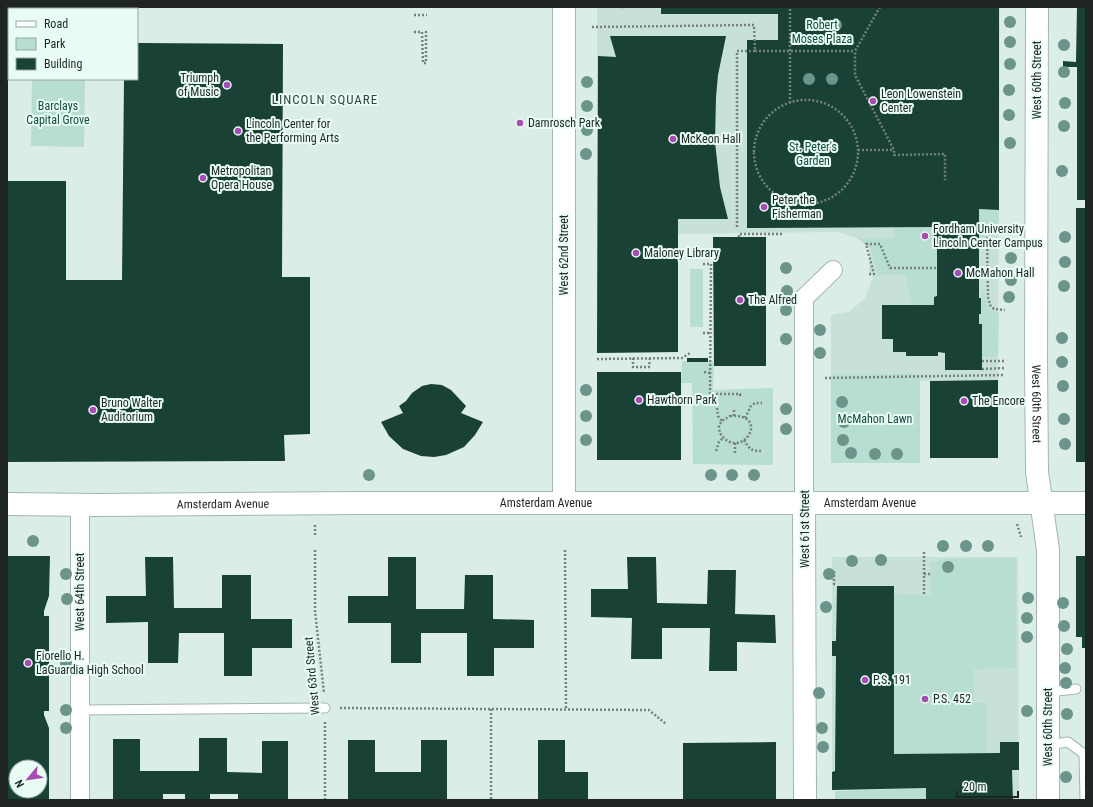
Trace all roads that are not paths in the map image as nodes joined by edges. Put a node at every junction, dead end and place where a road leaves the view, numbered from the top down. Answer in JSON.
{"nodes":[{"id":1,"x":564,"y":7,"type":"edge"},
{"id":2,"x":1037,"y":7,"type":"edge"},
{"id":3,"x":833,"y":270,"type":"dead end"},
{"id":4,"x":564,"y":503,"type":"junction"},
{"id":5,"x":804,"y":503,"type":"junction"},
{"id":6,"x":1042,"y":503,"type":"junction"},
{"id":7,"x":1086,"y":503,"type":"edge"},
{"id":8,"x":7,"y":504,"type":"edge"},
{"id":9,"x":80,"y":504,"type":"junction"},
{"id":10,"x":1076,"y":689,"type":"dead end"},
{"id":11,"x":1048,"y":692,"type":"junction"},
{"id":12,"x":325,"y":708,"type":"road end"},
{"id":13,"x":81,"y":710,"type":"junction"},
{"id":14,"x":1048,"y":745,"type":"junction"},
{"id":15,"x":80,"y":800,"type":"edge"},
{"id":16,"x":805,"y":800,"type":"edge"},
{"id":17,"x":1048,"y":800,"type":"edge"},
{"id":18,"x":1085,"y":800,"type":"edge"}],
"edges":[{"from":1,"to":4,"type":"street","name":"West 62nd Street"},
{"from":2,"to":6,"type":"street","name":"West 60th Street"},
{"from":3,"to":5,"type":"street","name":"West 61st Street"},
{"from":4,"to":5,"type":"street","name":"Amsterdam Avenue"},
{"from":4,"to":9,"type":"street","name":"Amsterdam Avenue"},
{"from":5,"to":6,"type":"street","name":"Amsterdam Avenue"},
{"from":5,"to":16,"type":"street","name":"West 61st Street"},
{"from":6,"to":7,"type":"street","name":"Amsterdam Avenue"},
{"from":6,"to":11,"type":"street","name":"West 60th Street"},
{"from":8,"to":9,"type":"street","name":"Amsterdam Avenue"},
{"from":9,"to":13,"type":"street","name":"West 64th Street"},
{"from":10,"to":11,"type":"lane"},
{"from":11,"to":14,"type":"street","name":"West 60th Street"},
{"from":12,"to":13,"type":"lane"},
{"from":13,"to":15,"type":"street","name":"West 64th Street"},
{"from":14,"to":17,"type":"street","name":"West 60th Street"},
{"from":14,"to":18,"type":"lane"}]}
